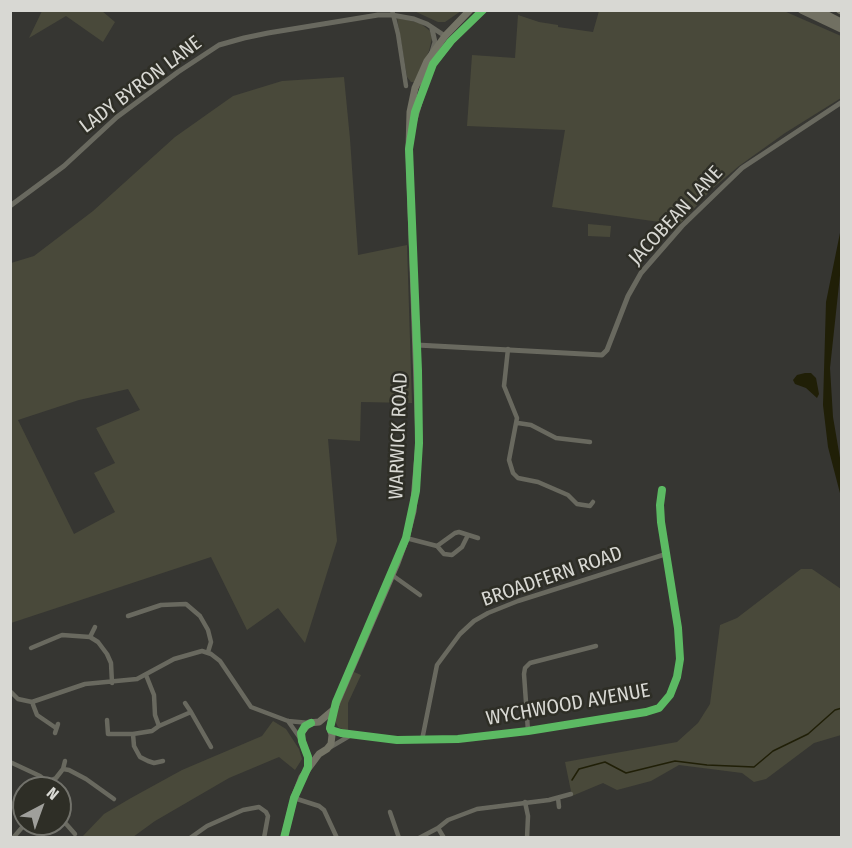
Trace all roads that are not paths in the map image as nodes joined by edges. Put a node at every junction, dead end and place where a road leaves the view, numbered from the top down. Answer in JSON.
{"nodes":[{"id":1,"x":470,"y":10,"type":"edge"},
{"id":2,"x":481,"y":10,"type":"edge"},
{"id":3,"x":802,"y":10,"type":"edge"},
{"id":4,"x":817,"y":10,"type":"edge"},
{"id":5,"x":392,"y":13,"type":"edge"},
{"id":6,"x":842,"y":23,"type":"edge"},
{"id":7,"x":429,"y":26,"type":"junction"},
{"id":8,"x":453,"y":27,"type":"junction"},
{"id":9,"x":842,"y":29,"type":"edge"},
{"id":10,"x":445,"y":36,"type":"junction"},
{"id":11,"x":431,"y":55,"type":"junction"},
{"id":12,"x":406,"y":86,"type":"dead end"},
{"id":13,"x":842,"y":102,"type":"edge"},
{"id":14,"x":408,"y":149,"type":"junction"},
{"id":15,"x":10,"y":206,"type":"edge"},
{"id":16,"x":417,"y":345,"type":"junction"},
{"id":17,"x":508,"y":349,"type":"junction"},
{"id":18,"x":518,"y":423,"type":"junction"},
{"id":19,"x":590,"y":442,"type":"dead end"},
{"id":20,"x":662,"y":490,"type":"dead end"},
{"id":21,"x":590,"y":514,"type":"dead end"},
{"id":22,"x":468,"y":535,"type":"junction"},
{"id":23,"x":406,"y":538,"type":"junction"},
{"id":24,"x":478,"y":538,"type":"dead end"},
{"id":25,"x":437,"y":546,"type":"junction"},
{"id":26,"x":666,"y":554,"type":"junction"},
{"id":27,"x":392,"y":575,"type":"junction"},
{"id":28,"x":420,"y":595,"type":"dead end"},
{"id":29,"x":128,"y":616,"type":"dead end"},
{"id":30,"x":95,"y":627,"type":"dead end"},
{"id":31,"x":90,"y":637,"type":"junction"},
{"id":32,"x":596,"y":646,"type":"dead end"},
{"id":33,"x":32,"y":648,"type":"dead end"},
{"id":34,"x":208,"y":652,"type":"junction"},
{"id":35,"x":146,"y":675,"type":"junction"},
{"id":36,"x":112,"y":683,"type":"junction"},
{"id":37,"x":10,"y":691,"type":"edge"},
{"id":38,"x":32,"y":702,"type":"junction"},
{"id":39,"x":185,"y":703,"type":"dead end"},
{"id":40,"x":334,"y":709,"type":"junction"},
{"id":41,"x":191,"y":712,"type":"junction"},
{"id":42,"x":107,"y":720,"type":"dead end"},
{"id":43,"x":288,"y":721,"type":"junction"},
{"id":44,"x":319,"y":722,"type":"junction"},
{"id":45,"x":309,"y":723,"type":"junction"},
{"id":46,"x":159,"y":726,"type":"junction"},
{"id":47,"x":56,"y":728,"type":"dead end"},
{"id":48,"x":331,"y":729,"type":"junction"},
{"id":49,"x":528,"y":731,"type":"junction"},
{"id":50,"x":108,"y":734,"type":"junction"},
{"id":51,"x":133,"y":734,"type":"junction"},
{"id":52,"x":353,"y":734,"type":"junction"},
{"id":53,"x":214,"y":739,"type":"dead end"},
{"id":54,"x":422,"y":741,"type":"junction"},
{"id":55,"x":106,"y":743,"type":"dead end"},
{"id":56,"x":303,"y":744,"type":"junction"},
{"id":57,"x":327,"y":750,"type":"junction"},
{"id":58,"x":319,"y":754,"type":"junction"},
{"id":59,"x":65,"y":761,"type":"dead end"},
{"id":60,"x":10,"y":762,"type":"edge"},
{"id":61,"x":308,"y":767,"type":"junction"},
{"id":62,"x":63,"y":769,"type":"junction"},
{"id":63,"x":159,"y":769,"type":"dead end"},
{"id":64,"x":40,"y":776,"type":"edge"},
{"id":65,"x":58,"y":776,"type":"edge"},
{"id":66,"x":571,"y":794,"type":"dead end"},
{"id":67,"x":112,"y":795,"type":"dead end"},
{"id":68,"x":294,"y":798,"type":"junction"},
{"id":69,"x":558,"y":798,"type":"junction"},
{"id":70,"x":525,"y":802,"type":"junction"},
{"id":71,"x":560,"y":807,"type":"dead end"},
{"id":72,"x":390,"y":812,"type":"dead end"},
{"id":73,"x":438,"y":828,"type":"junction"},
{"id":74,"x":72,"y":829,"type":"edge"},
{"id":75,"x":75,"y":834,"type":"dead end"},
{"id":76,"x":190,"y":837,"type":"edge"},
{"id":77,"x":264,"y":837,"type":"edge"},
{"id":78,"x":285,"y":837,"type":"edge"},
{"id":79,"x":337,"y":837,"type":"edge"},
{"id":80,"x":399,"y":837,"type":"edge"},
{"id":81,"x":419,"y":837,"type":"edge"},
{"id":82,"x":444,"y":837,"type":"edge"},
{"id":83,"x":526,"y":837,"type":"edge"}],
"edges":[{"from":1,"to":8,"type":"main road"},
{"from":2,"to":10,"type":"main road"},
{"from":2,"to":14,"type":"main road"},
{"from":3,"to":9,"type":"highway"},
{"from":4,"to":6,"type":"highway"},
{"from":5,"to":7,"type":"street","name":"LADY BYRON LANE"},
{"from":5,"to":12,"type":"street"},
{"from":5,"to":15,"type":"street","name":"LADY BYRON LANE"},
{"from":7,"to":8,"type":"street"},
{"from":7,"to":10,"type":"street","name":"LADY BYRON LANE"},
{"from":7,"to":11,"type":"street"},
{"from":8,"to":10,"type":"main road"},
{"from":10,"to":11,"type":"main road"},
{"from":11,"to":14,"type":"main road"},
{"from":13,"to":17,"type":"street","name":"JACOBEAN LANE"},
{"from":14,"to":16,"type":"main road","name":"WARWICK ROAD"},
{"from":16,"to":17,"type":"street","name":"JACOBEAN LANE"},
{"from":16,"to":23,"type":"main road","name":"WARWICK ROAD"},
{"from":17,"to":18,"type":"street"},
{"from":18,"to":19,"type":"street"},
{"from":18,"to":21,"type":"street"},
{"from":20,"to":26,"type":"street","name":"WYCHWOOD AVENUE"},
{"from":22,"to":24,"type":"street"},
{"from":22,"to":25,"type":"street"},
{"from":22,"to":25,"type":"street"},
{"from":23,"to":25,"type":"street"},
{"from":23,"to":27,"type":"main road","name":"WARWICK ROAD"},
{"from":26,"to":49,"type":"street","name":"WYCHWOOD AVENUE"},
{"from":26,"to":54,"type":"street","name":"BROADFERN ROAD"},
{"from":27,"to":28,"type":"street"},
{"from":27,"to":40,"type":"main road","name":"WARWICK ROAD"},
{"from":29,"to":34,"type":"street"},
{"from":30,"to":31,"type":"street"},
{"from":31,"to":33,"type":"street"},
{"from":31,"to":36,"type":"street"},
{"from":32,"to":49,"type":"street"},
{"from":34,"to":35,"type":"street"},
{"from":34,"to":43,"type":"street"},
{"from":35,"to":36,"type":"street"},
{"from":35,"to":46,"type":"street"},
{"from":36,"to":38,"type":"street"},
{"from":37,"to":38,"type":"street"},
{"from":38,"to":47,"type":"street"},
{"from":39,"to":41,"type":"street"},
{"from":40,"to":44,"type":"main road","name":"WARWICK ROAD"},
{"from":40,"to":48,"type":"main road","name":"WARWICK ROAD"},
{"from":41,"to":46,"type":"street"},
{"from":41,"to":53,"type":"street"},
{"from":42,"to":50,"type":"street"},
{"from":43,"to":45,"type":"street"},
{"from":43,"to":56,"type":"street"},
{"from":44,"to":45,"type":"main road"},
{"from":44,"to":48,"type":"main road"},
{"from":45,"to":56,"type":"main road"},
{"from":46,"to":51,"type":"street"},
{"from":48,"to":52,"type":"street","name":"WYCHWOOD AVENUE"},
{"from":48,"to":57,"type":"main road","name":"WARWICK ROAD"},
{"from":49,"to":54,"type":"street","name":"WYCHWOOD AVENUE"},
{"from":50,"to":51,"type":"street"},
{"from":50,"to":55,"type":"street"},
{"from":51,"to":63,"type":"street"},
{"from":52,"to":54,"type":"street","name":"WYCHWOOD AVENUE"},
{"from":52,"to":57,"type":"street"},
{"from":56,"to":58,"type":"main road"},
{"from":56,"to":61,"type":"main road"},
{"from":57,"to":58,"type":"main road"},
{"from":58,"to":61,"type":"main road"},
{"from":59,"to":62,"type":"street"},
{"from":60,"to":64,"type":"street"},
{"from":61,"to":68,"type":"main road"},
{"from":62,"to":65,"type":"street"},
{"from":62,"to":67,"type":"street"},
{"from":66,"to":69,"type":"street"},
{"from":68,"to":78,"type":"main road"},
{"from":68,"to":79,"type":"street"},
{"from":69,"to":70,"type":"street"},
{"from":69,"to":71,"type":"street"},
{"from":70,"to":73,"type":"street"},
{"from":70,"to":83,"type":"street"},
{"from":72,"to":80,"type":"street"},
{"from":73,"to":81,"type":"street"},
{"from":73,"to":82,"type":"street"},
{"from":74,"to":75,"type":"street"},
{"from":76,"to":77,"type":"street"}]}
